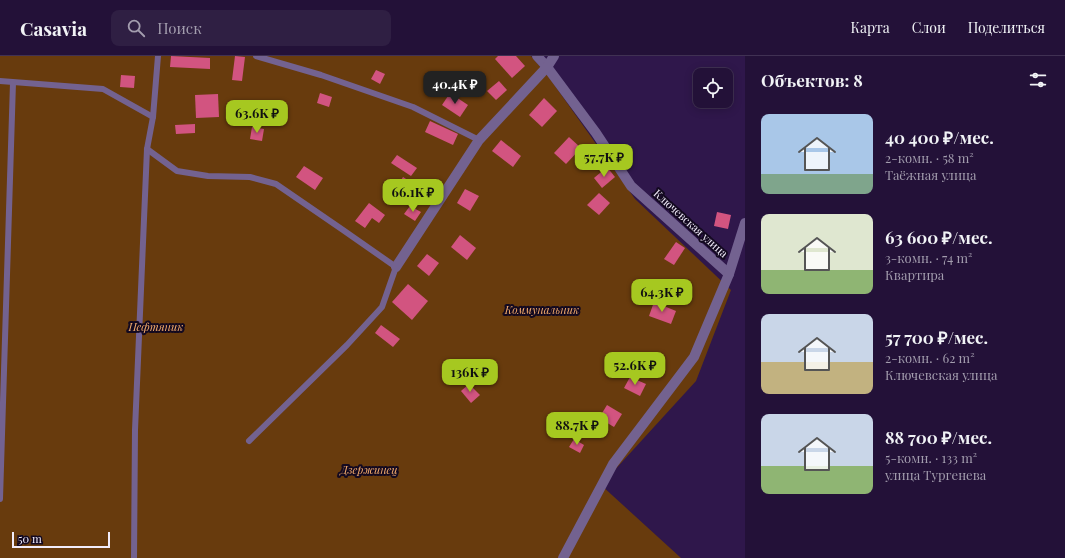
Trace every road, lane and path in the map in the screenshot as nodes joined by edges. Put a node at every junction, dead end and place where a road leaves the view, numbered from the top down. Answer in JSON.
{"nodes":[{"id":1,"x":158,"y":56,"type":"edge"},
{"id":2,"x":256,"y":56,"type":"edge"},
{"id":3,"x":537,"y":56,"type":"edge"},
{"id":4,"x":554,"y":56,"type":"edge"},
{"id":5,"x":546,"y":67,"type":"junction"},
{"id":6,"x":0,"y":81,"type":"edge"},
{"id":7,"x":13,"y":83,"type":"junction"},
{"id":8,"x":153,"y":117,"type":"junction"},
{"id":9,"x":479,"y":140,"type":"junction"},
{"id":10,"x":147,"y":149,"type":"junction"},
{"id":11,"x":745,"y":223,"type":"edge"},
{"id":12,"x":396,"y":267,"type":"junction"},
{"id":13,"x":728,"y":274,"type":"junction"},
{"id":14,"x":249,"y":441,"type":"dead end"},
{"id":15,"x":0,"y":499,"type":"edge"},
{"id":16,"x":134,"y":558,"type":"edge"},
{"id":17,"x":563,"y":558,"type":"edge"}],
"edges":[{"from":1,"to":8,"type":"lane"},
{"from":2,"to":9,"type":"lane"},
{"from":3,"to":5,"type":"street","name":"Ключевская улица"},
{"from":4,"to":5,"type":"street"},
{"from":5,"to":9,"type":"street"},
{"from":5,"to":13,"type":"street","name":"Ключевская улица"},
{"from":6,"to":7,"type":"lane"},
{"from":7,"to":8,"type":"lane"},
{"from":7,"to":15,"type":"lane"},
{"from":8,"to":10,"type":"lane"},
{"from":9,"to":12,"type":"street"},
{"from":10,"to":12,"type":"lane"},
{"from":10,"to":16,"type":"lane"},
{"from":11,"to":13,"type":"street"},
{"from":12,"to":14,"type":"lane"},
{"from":13,"to":17,"type":"street"}]}
